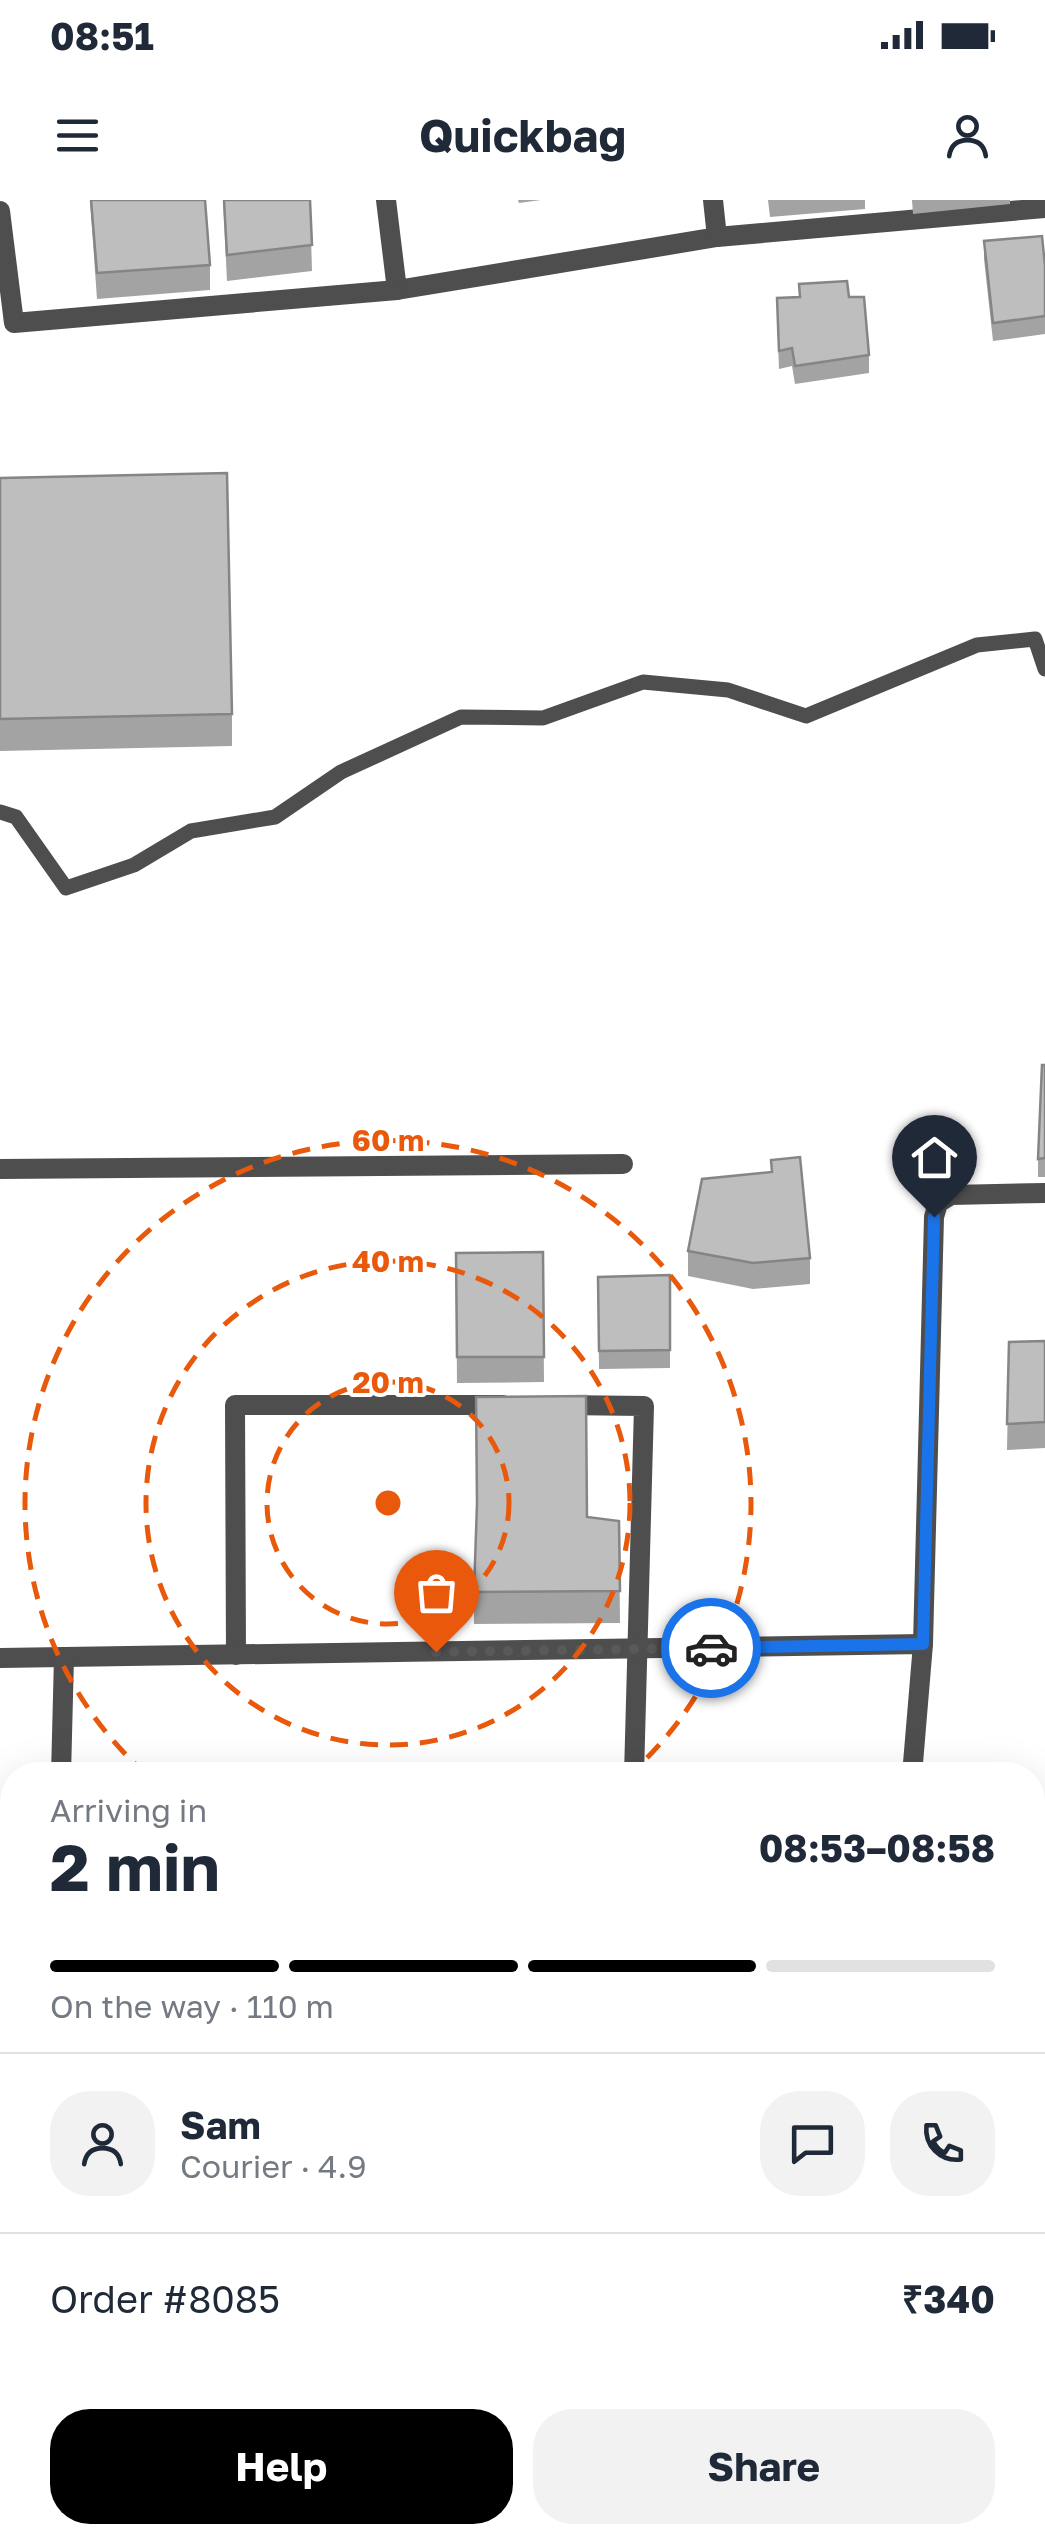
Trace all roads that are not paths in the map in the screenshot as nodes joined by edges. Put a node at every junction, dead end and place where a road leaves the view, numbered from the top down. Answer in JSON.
{"nodes":[{"id":1,"x":386,"y":200,"type":"edge"},
{"id":2,"x":714,"y":200,"type":"edge"},
{"id":3,"x":1045,"y":208,"type":"edge"},
{"id":4,"x":0,"y":211,"type":"edge"},
{"id":5,"x":717,"y":237,"type":"junction"},
{"id":6,"x":397,"y":290,"type":"junction"},
{"id":7,"x":1045,"y":669,"type":"edge"},
{"id":8,"x":0,"y":812,"type":"edge"},
{"id":9,"x":623,"y":1164,"type":"dead end"},
{"id":10,"x":0,"y":1168,"type":"edge"},
{"id":11,"x":1045,"y":1193,"type":"edge"},
{"id":12,"x":923,"y":1644,"type":"junction"},
{"id":13,"x":636,"y":1650,"type":"junction"},
{"id":14,"x":236,"y":1655,"type":"junction"},
{"id":15,"x":0,"y":1658,"type":"edge"},
{"id":16,"x":64,"y":1658,"type":"junction"},
{"id":17,"x":61,"y":1762,"type":"edge"},
{"id":18,"x":634,"y":1762,"type":"edge"},
{"id":19,"x":913,"y":1762,"type":"edge"}],
"edges":[{"from":1,"to":6,"type":"street"},
{"from":2,"to":5,"type":"street"},
{"from":3,"to":5,"type":"street"},
{"from":4,"to":6,"type":"street"},
{"from":5,"to":6,"type":"street"},
{"from":7,"to":8,"type":"lane"},
{"from":9,"to":10,"type":"street"},
{"from":11,"to":12,"type":"street"},
{"from":12,"to":13,"type":"street"},
{"from":12,"to":19,"type":"street"},
{"from":13,"to":14,"type":"street"},
{"from":13,"to":14,"type":"street"},
{"from":13,"to":18,"type":"street"},
{"from":14,"to":16,"type":"street"},
{"from":15,"to":16,"type":"street"},
{"from":16,"to":17,"type":"street"}]}
